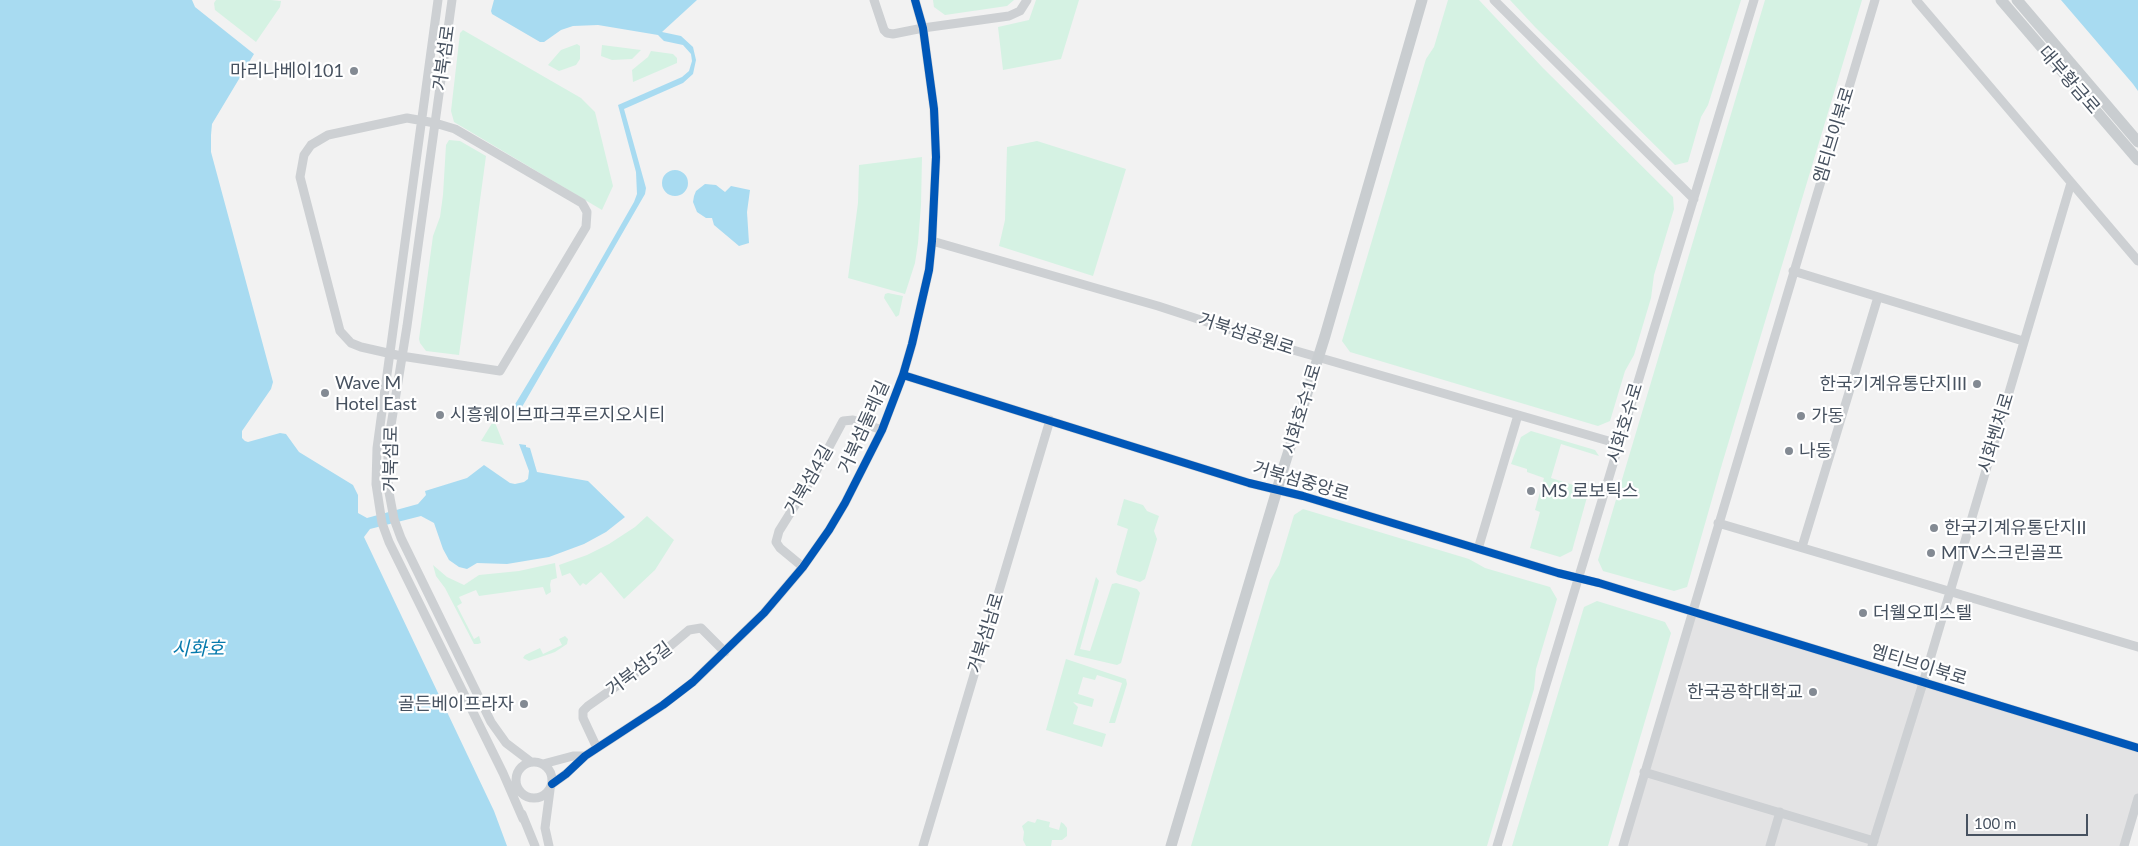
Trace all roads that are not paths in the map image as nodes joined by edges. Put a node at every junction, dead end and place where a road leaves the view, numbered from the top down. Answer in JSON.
{"nodes":[{"id":1,"x":438,"y":0,"type":"edge"},
{"id":2,"x":452,"y":0,"type":"edge"},
{"id":3,"x":874,"y":0,"type":"edge"},
{"id":4,"x":915,"y":0,"type":"edge"},
{"id":5,"x":1026,"y":0,"type":"edge"},
{"id":6,"x":1422,"y":0,"type":"edge"},
{"id":7,"x":1494,"y":0,"type":"edge"},
{"id":8,"x":1754,"y":0,"type":"edge"},
{"id":9,"x":1875,"y":0,"type":"edge"},
{"id":10,"x":1916,"y":0,"type":"edge"},
{"id":11,"x":2001,"y":0,"type":"edge"},
{"id":12,"x":2017,"y":0,"type":"edge"},
{"id":13,"x":923,"y":28,"type":"junction"},
{"id":14,"x":423,"y":120,"type":"junction"},
{"id":15,"x":435,"y":123,"type":"junction"},
{"id":16,"x":2138,"y":142,"type":"edge"},
{"id":17,"x":2138,"y":160,"type":"edge"},
{"id":18,"x":2071,"y":183,"type":"junction"},
{"id":19,"x":1694,"y":199,"type":"junction"},
{"id":20,"x":932,"y":241,"type":"junction"},
{"id":21,"x":2138,"y":261,"type":"edge"},
{"id":22,"x":1793,"y":271,"type":"junction"},
{"id":23,"x":1878,"y":297,"type":"junction"},
{"id":24,"x":2023,"y":341,"type":"junction"},
{"id":25,"x":390,"y":354,"type":"junction"},
{"id":26,"x":402,"y":356,"type":"junction"},
{"id":27,"x":1318,"y":356,"type":"junction"},
{"id":28,"x":903,"y":375,"type":"junction"},
{"id":29,"x":1518,"y":415,"type":"junction"},
{"id":30,"x":1050,"y":420,"type":"junction"},
{"id":31,"x":882,"y":430,"type":"junction"},
{"id":32,"x":1618,"y":444,"type":"junction"},
{"id":33,"x":1277,"y":489,"type":"junction"},
{"id":34,"x":1718,"y":523,"type":"junction"},
{"id":35,"x":1802,"y":547,"type":"junction"},
{"id":36,"x":1478,"y":549,"type":"junction"},
{"id":37,"x":803,"y":567,"type":"junction"},
{"id":38,"x":1579,"y":578,"type":"junction"},
{"id":39,"x":1949,"y":593,"type":"junction"},
{"id":40,"x":1692,"y":612,"type":"junction"},
{"id":41,"x":2138,"y":647,"type":"edge"},
{"id":42,"x":725,"y":652,"type":"junction"},
{"id":43,"x":1923,"y":682,"type":"junction"},
{"id":44,"x":597,"y":748,"type":"junction"},
{"id":45,"x":2138,"y":748,"type":"edge"},
{"id":46,"x":518,"y":752,"type":"junction"},
{"id":47,"x":584,"y":756,"type":"junction"},
{"id":48,"x":555,"y":759,"type":"junction"},
{"id":49,"x":531,"y":762,"type":"junction"},
{"id":50,"x":543,"y":764,"type":"junction"},
{"id":51,"x":1644,"y":772,"type":"junction"},
{"id":52,"x":503,"y":773,"type":"junction"},
{"id":53,"x":566,"y":774,"type":"junction"},
{"id":54,"x":551,"y":787,"type":"junction"},
{"id":55,"x":518,"y":788,"type":"junction"},
{"id":56,"x":2138,"y":798,"type":"edge"},
{"id":57,"x":548,"y":804,"type":"junction"},
{"id":58,"x":1780,"y":812,"type":"junction"},
{"id":59,"x":523,"y":819,"type":"junction"},
{"id":60,"x":1873,"y":843,"type":"edge"},
{"id":61,"x":535,"y":846,"type":"edge"},
{"id":62,"x":549,"y":846,"type":"edge"},
{"id":63,"x":923,"y":846,"type":"edge"},
{"id":64,"x":1171,"y":846,"type":"edge"},
{"id":65,"x":1497,"y":846,"type":"edge"},
{"id":66,"x":1623,"y":846,"type":"edge"},
{"id":67,"x":1770,"y":846,"type":"edge"},
{"id":68,"x":2124,"y":846,"type":"edge"}],
"edges":[{"from":1,"to":14,"type":"street"},
{"from":2,"to":15,"type":"street","name":"거북섬로"},
{"from":3,"to":13,"type":"street"},
{"from":4,"to":13,"type":"street","name":"거북섬둘레길"},
{"from":5,"to":13,"type":"street"},
{"from":6,"to":27,"type":"main road","name":"시화호수1로"},
{"from":7,"to":19,"type":"street"},
{"from":8,"to":19,"type":"street","name":"시화호수로"},
{"from":9,"to":22,"type":"street","name":"엠티브이북로"},
{"from":10,"to":18,"type":"street"},
{"from":11,"to":17,"type":"main road","name":"대부황금로"},
{"from":12,"to":16,"type":"main road","name":"대부황금로"},
{"from":13,"to":20,"type":"street","name":"거북섬둘레길"},
{"from":14,"to":15,"type":"street"},
{"from":14,"to":25,"type":"street"},
{"from":14,"to":25,"type":"street"},
{"from":15,"to":26,"type":"street","name":"거북섬로"},
{"from":15,"to":26,"type":"street"},
{"from":18,"to":21,"type":"street"},
{"from":18,"to":24,"type":"street","name":"시화벤처로"},
{"from":19,"to":32,"type":"street","name":"시화호수로"},
{"from":20,"to":27,"type":"street","name":"거북섬공원로"},
{"from":20,"to":28,"type":"street","name":"거북섬둘레길"},
{"from":22,"to":23,"type":"street"},
{"from":22,"to":34,"type":"street","name":"엠티브이북로"},
{"from":23,"to":24,"type":"street"},
{"from":23,"to":35,"type":"street"},
{"from":24,"to":39,"type":"street","name":"시화벤처로"},
{"from":25,"to":26,"type":"street"},
{"from":25,"to":52,"type":"street"},
{"from":26,"to":46,"type":"street","name":"거북섬로"},
{"from":27,"to":29,"type":"street","name":"거북섬공원로"},
{"from":27,"to":33,"type":"main road","name":"시화호수1로"},
{"from":28,"to":30,"type":"street","name":"거북섬중앙로"},
{"from":28,"to":31,"type":"street","name":"거북섬둘레길"},
{"from":29,"to":32,"type":"street","name":"거북섬공원로"},
{"from":29,"to":36,"type":"street"},
{"from":30,"to":33,"type":"street","name":"거북섬중앙로"},
{"from":30,"to":63,"type":"street","name":"거북섬남로"},
{"from":31,"to":37,"type":"street","name":"거북섬둘레길"},
{"from":31,"to":37,"type":"street","name":"거북섬4길"},
{"from":32,"to":38,"type":"street","name":"시화호수로"},
{"from":33,"to":36,"type":"street","name":"거북섬중앙로"},
{"from":33,"to":64,"type":"main road","name":"시화호수1로"},
{"from":34,"to":35,"type":"street"},
{"from":34,"to":40,"type":"street","name":"엠티브이북로"},
{"from":35,"to":39,"type":"street"},
{"from":36,"to":38,"type":"street","name":"거북섬중앙로"},
{"from":37,"to":42,"type":"street","name":"거북섬둘레길"},
{"from":38,"to":40,"type":"street","name":"거북섬중앙로"},
{"from":38,"to":65,"type":"street","name":"시화호수로"},
{"from":39,"to":41,"type":"street"},
{"from":39,"to":43,"type":"street","name":"시화벤처로"},
{"from":40,"to":43,"type":"street","name":"엠티브이북로"},
{"from":40,"to":51,"type":"street","name":"엠티브이북로"},
{"from":42,"to":44,"type":"street","name":"거북섬둘레길"},
{"from":42,"to":44,"type":"street","name":"거북섬5길"},
{"from":43,"to":45,"type":"street","name":"엠티브이북로"},
{"from":43,"to":60,"type":"street","name":"시화벤처로"},
{"from":44,"to":47,"type":"street","name":"거북섬둘레길"},
{"from":46,"to":48,"type":"street"},
{"from":46,"to":49,"type":"street","name":"거북섬로"},
{"from":47,"to":48,"type":"street"},
{"from":47,"to":53,"type":"street"},
{"from":48,"to":50,"type":"street"},
{"from":49,"to":50,"type":"street"},
{"from":49,"to":55,"type":"street"},
{"from":50,"to":54,"type":"street"},
{"from":51,"to":58,"type":"street"},
{"from":51,"to":66,"type":"street","name":"엠티브이북로"},
{"from":52,"to":55,"type":"street"},
{"from":52,"to":59,"type":"street"},
{"from":53,"to":54,"type":"street"},
{"from":53,"to":57,"type":"street"},
{"from":54,"to":55,"type":"street"},
{"from":54,"to":57,"type":"street"},
{"from":55,"to":59,"type":"street"},
{"from":56,"to":68,"type":"street"},
{"from":57,"to":62,"type":"street"},
{"from":58,"to":60,"type":"street"},
{"from":58,"to":67,"type":"street"},
{"from":59,"to":61,"type":"street"}]}
